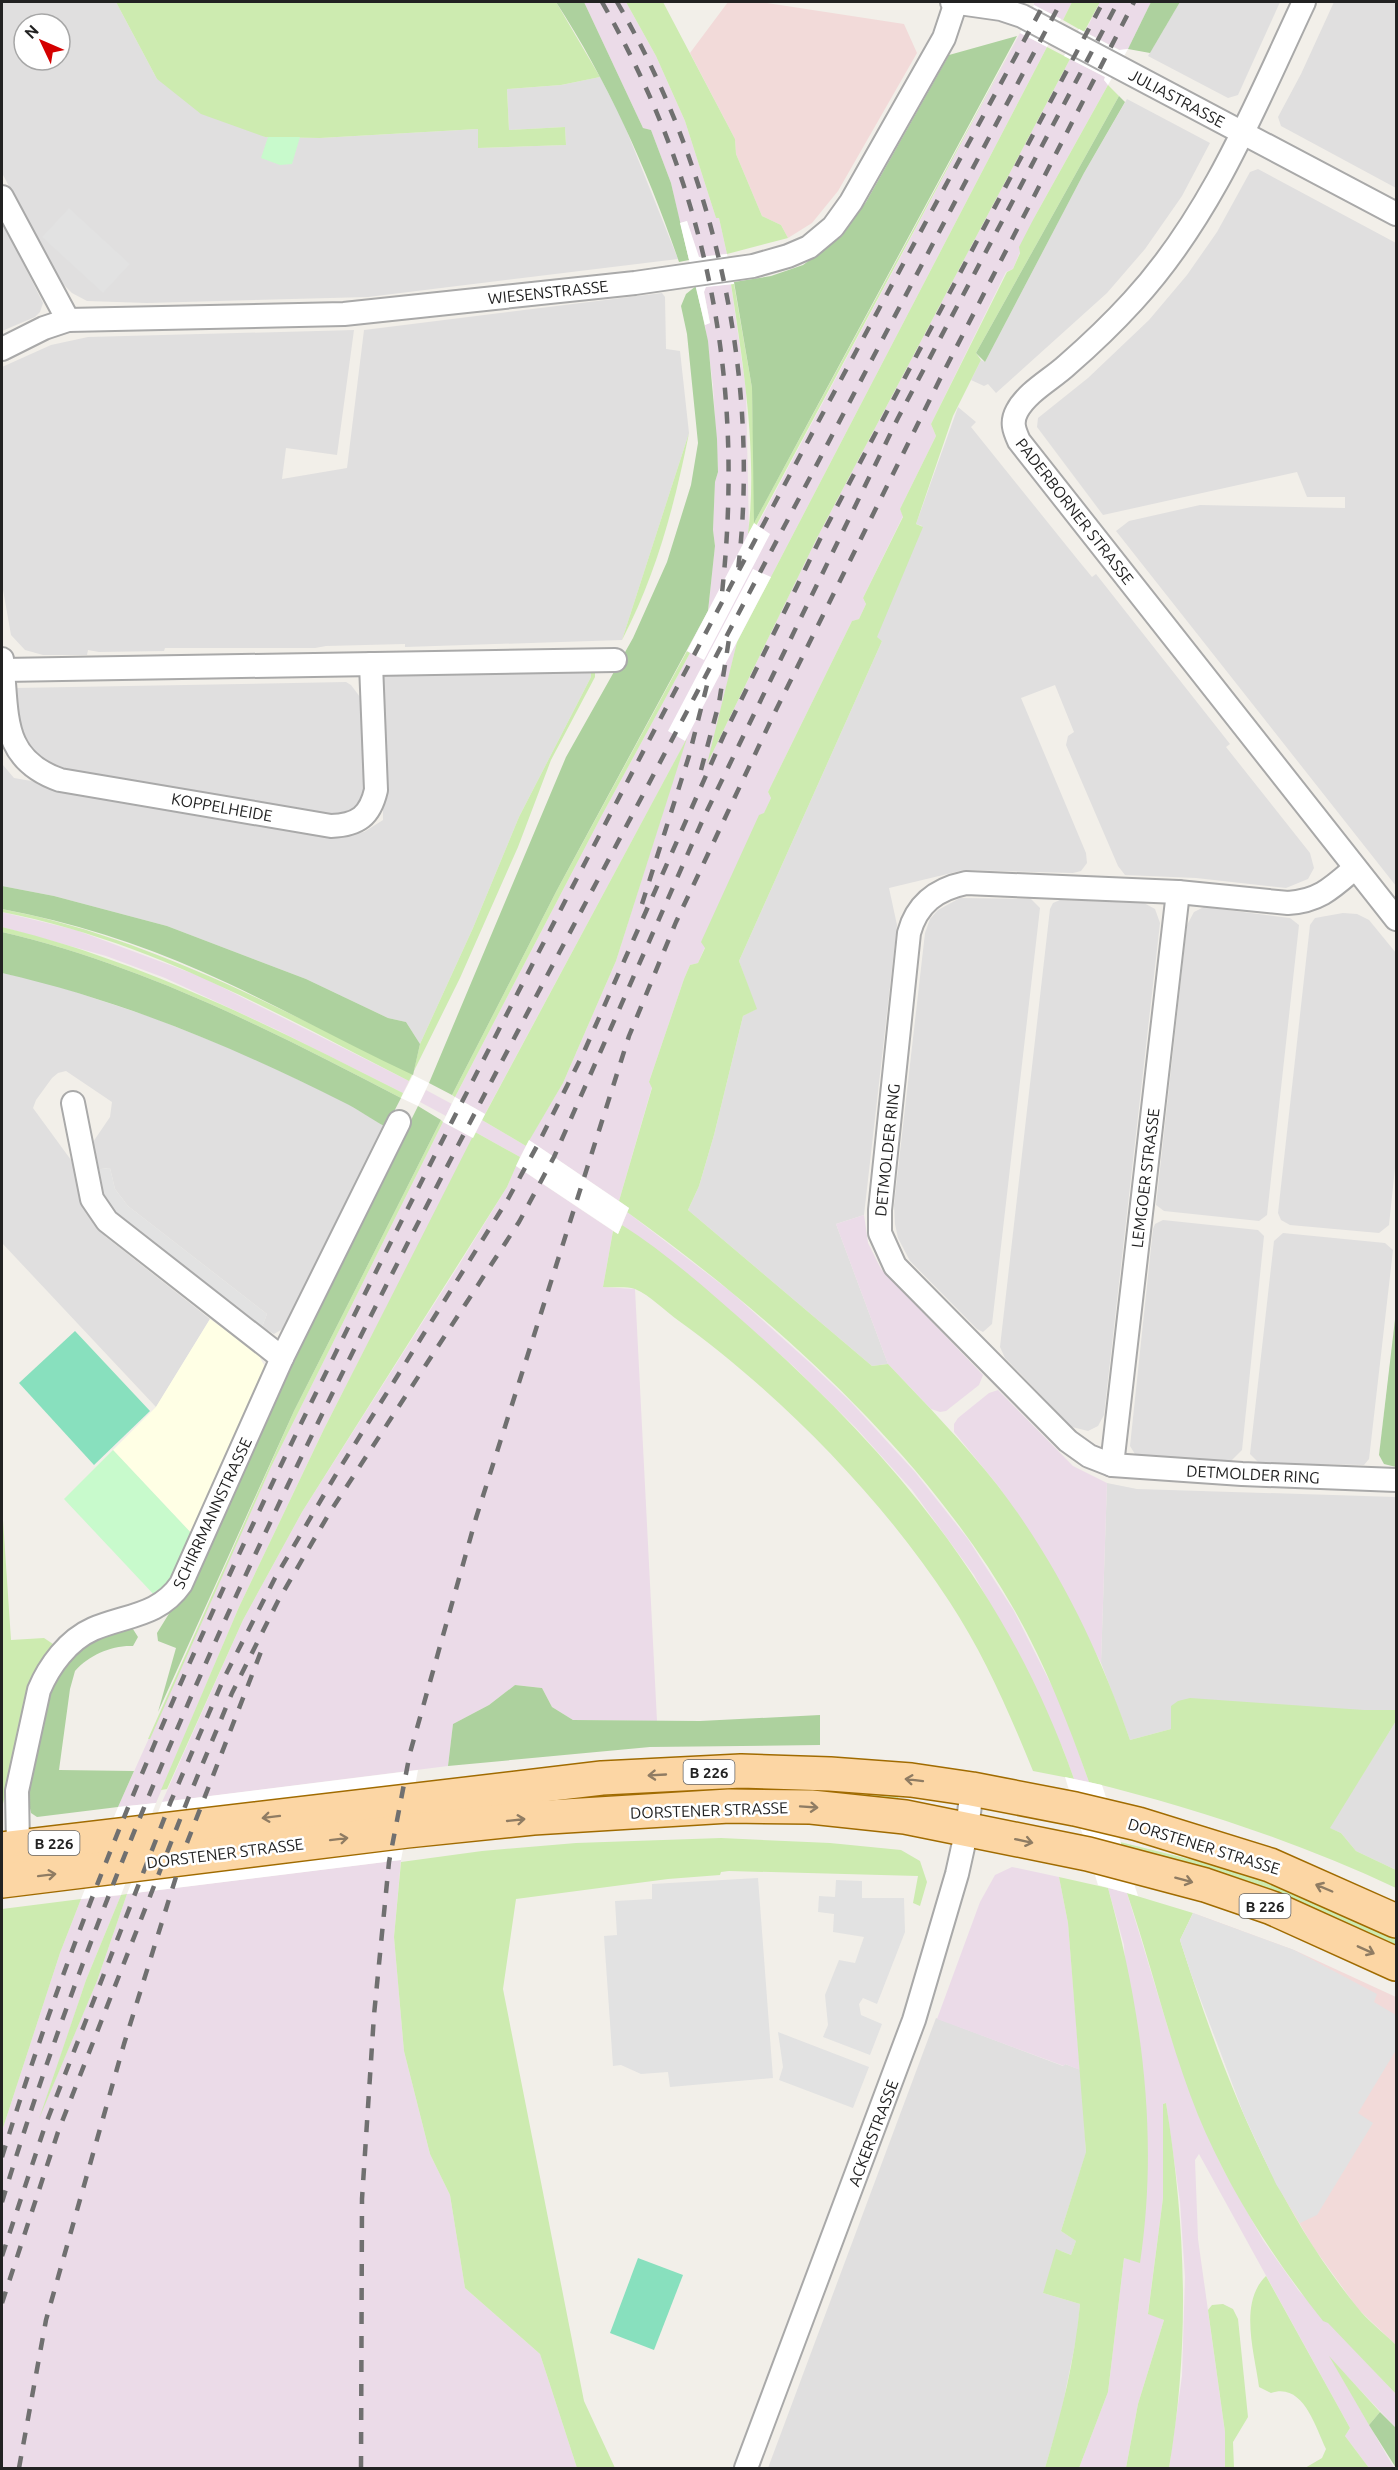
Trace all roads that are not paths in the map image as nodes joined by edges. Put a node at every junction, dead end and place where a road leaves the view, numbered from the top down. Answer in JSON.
{"nodes":[{"id":1,"x":954,"y":2,"type":"edge"},
{"id":2,"x":1304,"y":2,"type":"edge"},
{"id":3,"x":1242,"y":133,"type":"junction"},
{"id":4,"x":2,"y":197,"type":"edge"},
{"id":5,"x":1396,"y":214,"type":"edge"},
{"id":6,"x":68,"y":320,"type":"junction"},
{"id":7,"x":2,"y":348,"type":"edge"},
{"id":8,"x":615,"y":660,"type":"dead end"},
{"id":9,"x":2,"y":664,"type":"edge"},
{"id":10,"x":371,"y":664,"type":"junction"},
{"id":11,"x":1355,"y":868,"type":"junction"},
{"id":12,"x":1178,"y":892,"type":"junction"},
{"id":13,"x":1396,"y":920,"type":"edge"},
{"id":14,"x":73,"y":1103,"type":"dead end"},
{"id":15,"x":399,"y":1122,"type":"dead end"},
{"id":16,"x":282,"y":1358,"type":"junction"},
{"id":17,"x":1112,"y":1465,"type":"junction"},
{"id":18,"x":1396,"y":1480,"type":"edge"},
{"id":19,"x":972,"y":1789,"type":"junction"},
{"id":20,"x":967,"y":1829,"type":"junction"},
{"id":21,"x":10,"y":1848,"type":"edge"},
{"id":22,"x":2,"y":1881,"type":"edge"},
{"id":23,"x":1396,"y":1921,"type":"edge"},
{"id":24,"x":1396,"y":1964,"type":"edge"},
{"id":25,"x":746,"y":2469,"type":"edge"}],
"edges":[{"from":1,"to":3,"type":"street","name":"JULIASTRASSE"},
{"from":1,"to":6,"type":"street","name":"WIESENSTRASSE"},
{"from":2,"to":3,"type":"street","name":"PADERBORNER STRASSE"},
{"from":3,"to":5,"type":"street","name":"JULIASTRASSE"},
{"from":3,"to":11,"type":"street","name":"PADERBORNER STRASSE"},
{"from":4,"to":6,"type":"street"},
{"from":6,"to":7,"type":"street","name":"WIESENSTRASSE"},
{"from":8,"to":10,"type":"street","name":"KOPPELHEIDE"},
{"from":9,"to":10,"type":"street","name":"KOPPELHEIDE"},
{"from":9,"to":10,"type":"street","name":"KOPPELHEIDE"},
{"from":11,"to":12,"type":"street","name":"DETMOLDER RING"},
{"from":11,"to":13,"type":"street","name":"PADERBORNER STRASSE"},
{"from":12,"to":17,"type":"street","name":"LEMGOER STRASSE"},
{"from":12,"to":17,"type":"street","name":"DETMOLDER RING"},
{"from":14,"to":16,"type":"street"},
{"from":15,"to":16,"type":"street","name":"SCHIRRMANNSTRASSE"},
{"from":16,"to":21,"type":"street","name":"SCHIRRMANNSTRASSE"},
{"from":17,"to":18,"type":"street","name":"DETMOLDER RING"},
{"from":19,"to":20,"type":"street","name":"ACKERSTRASSE"},
{"from":19,"to":21,"type":"main road","name":"DORSTENER STRASSE","number":"B 226","one_way":true},
{"from":23,"to":19,"type":"main road","name":"DORSTENER STRASSE","number":"B 226","one_way":true},
{"from":22,"to":20,"type":"main road","name":"DORSTENER STRASSE","number":"B 226","one_way":true},
{"from":20,"to":24,"type":"main road","name":"DORSTENER STRASSE","number":"B 226","one_way":true},
{"from":20,"to":25,"type":"street","name":"ACKERSTRASSE"}]}
